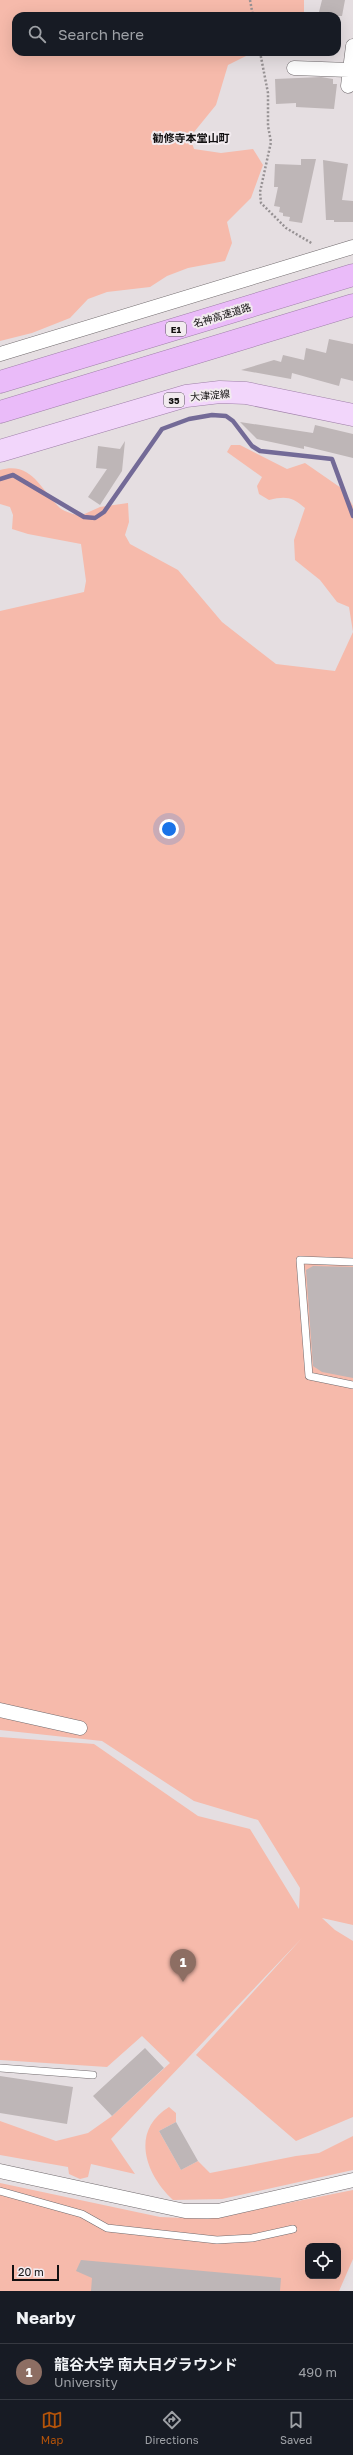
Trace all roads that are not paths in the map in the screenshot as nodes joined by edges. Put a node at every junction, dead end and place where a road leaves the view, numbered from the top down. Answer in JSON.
{"nodes":[{"id":1,"x":353,"y":46,"type":"edge"},
{"id":2,"x":294,"y":68,"type":"dead end"},
{"id":3,"x":349,"y":70,"type":"junction"},
{"id":4,"x":348,"y":86,"type":"dead end"},
{"id":5,"x":353,"y":246,"type":"edge"},
{"id":6,"x":353,"y":275,"type":"edge"},
{"id":7,"x":353,"y":305,"type":"edge"},
{"id":8,"x":0,"y":354,"type":"edge"},
{"id":9,"x":0,"y":382,"type":"edge"},
{"id":10,"x":0,"y":412,"type":"edge"},
{"id":11,"x":353,"y":415,"type":"edge"},
{"id":12,"x":0,"y":451,"type":"edge"},
{"id":13,"x":353,"y":1262,"type":"edge"},
{"id":14,"x":353,"y":1385,"type":"edge"},
{"id":15,"x":0,"y":1710,"type":"edge"},
{"id":16,"x":80,"y":1728,"type":"dead end"},
{"id":17,"x":0,"y":2068,"type":"edge"},
{"id":18,"x":93,"y":2075,"type":"dead end"},
{"id":19,"x":0,"y":2171,"type":"edge"},
{"id":20,"x":353,"y":2180,"type":"edge"},
{"id":21,"x":0,"y":2191,"type":"edge"},
{"id":22,"x":293,"y":2229,"type":"dead end"}],
"edges":[{"from":1,"to":3,"type":"street"},
{"from":2,"to":3,"type":"street"},
{"from":3,"to":4,"type":"street"},
{"from":5,"to":8,"type":"street"},
{"from":6,"to":9,"type":"highway","name":"名神高速道路","number":"E1"},
{"from":7,"to":10,"type":"highway"},
{"from":11,"to":12,"type":"main road","name":"大津淀線","number":"35"},
{"from":13,"to":14,"type":"lane"},
{"from":15,"to":16,"type":"street"},
{"from":17,"to":18,"type":"lane"},
{"from":19,"to":20,"type":"street"},
{"from":21,"to":22,"type":"lane"}]}
